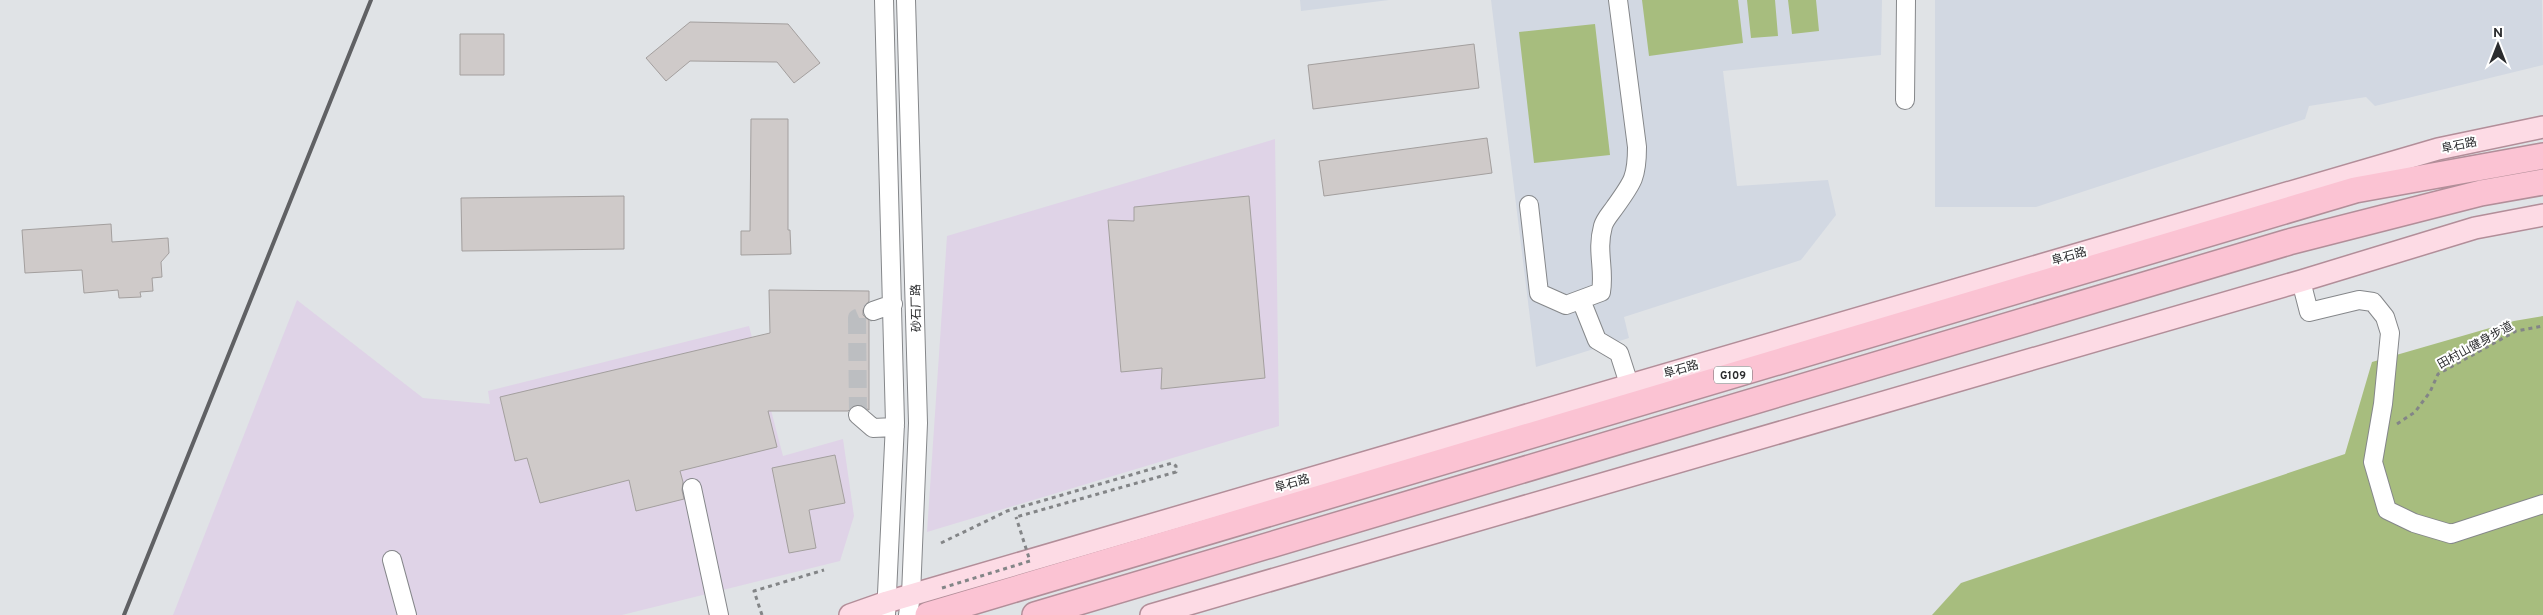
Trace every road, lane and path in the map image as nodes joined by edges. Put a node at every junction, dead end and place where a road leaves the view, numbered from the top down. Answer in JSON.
{"nodes":[{"id":1,"x":884,"y":0,"type":"edge"},
{"id":2,"x":906,"y":0,"type":"edge"},
{"id":3,"x":1618,"y":0,"type":"edge"},
{"id":4,"x":1906,"y":0,"type":"edge"},
{"id":5,"x":1905,"y":100,"type":"dead end"},
{"id":6,"x":2543,"y":127,"type":"edge"},
{"id":7,"x":2543,"y":156,"type":"edge"},
{"id":8,"x":2543,"y":182,"type":"edge"},
{"id":9,"x":1529,"y":205,"type":"dead end"},
{"id":10,"x":2543,"y":215,"type":"edge"},
{"id":11,"x":2301,"y":281,"type":"junction"},
{"id":12,"x":1581,"y":300,"type":"junction"},
{"id":13,"x":893,"y":304,"type":"junction"},
{"id":14,"x":873,"y":311,"type":"tunnel mouth"},
{"id":15,"x":2543,"y":326,"type":"edge"},
{"id":16,"x":1629,"y":384,"type":"junction"},
{"id":17,"x":858,"y":416,"type":"dead end"},
{"id":18,"x":2379,"y":425,"type":"junction"},
{"id":19,"x":895,"y":427,"type":"junction"},
{"id":20,"x":692,"y":488,"type":"dead end"},
{"id":21,"x":2543,"y":504,"type":"edge"},
{"id":22,"x":941,"y":543,"type":"dead end"},
{"id":23,"x":392,"y":560,"type":"dead end"},
{"id":24,"x":824,"y":570,"type":"dead end"},
{"id":25,"x":942,"y":588,"type":"dead end"},
{"id":26,"x":909,"y":605,"type":"edge"},
{"id":27,"x":887,"y":608,"type":"edge"},
{"id":28,"x":407,"y":615,"type":"edge"},
{"id":29,"x":718,"y":615,"type":"edge"},
{"id":30,"x":762,"y":615,"type":"edge"},
{"id":31,"x":850,"y":615,"type":"edge"},
{"id":32,"x":928,"y":615,"type":"edge"},
{"id":33,"x":1035,"y":615,"type":"edge"},
{"id":34,"x":1151,"y":615,"type":"edge"}],
"edges":[{"from":1,"to":13,"type":"street","name":"砂石厂路"},
{"from":2,"to":26,"type":"street","name":"砂石厂路"},
{"from":3,"to":12,"type":"street"},
{"from":4,"to":5,"type":"street"},
{"from":6,"to":16,"type":"main road","name":"阜石路"},
{"from":7,"to":32,"type":"highway","name":"阜石路","number":"G109"},
{"from":8,"to":33,"type":"highway","number":"G109"},
{"from":9,"to":12,"type":"street"},
{"from":10,"to":11,"type":"main road"},
{"from":11,"to":18,"type":"street"},
{"from":11,"to":34,"type":"main road"},
{"from":12,"to":16,"type":"street"},
{"from":13,"to":14,"type":"street"},
{"from":13,"to":19,"type":"street","name":"砂石厂路"},
{"from":15,"to":18,"type":"path","name":"田村山健身步道"},
{"from":16,"to":26,"type":"main road","name":"阜石路"},
{"from":17,"to":19,"type":"street"},
{"from":18,"to":21,"type":"street"},
{"from":19,"to":27,"type":"street","name":"砂石厂路"},
{"from":20,"to":29,"type":"street"},
{"from":22,"to":25,"type":"path","bridge":true},
{"from":23,"to":28,"type":"street"},
{"from":24,"to":30,"type":"path"},
{"from":26,"to":27,"type":"main road","name":"阜石路"},
{"from":27,"to":31,"type":"main road","name":"阜石路"}]}
